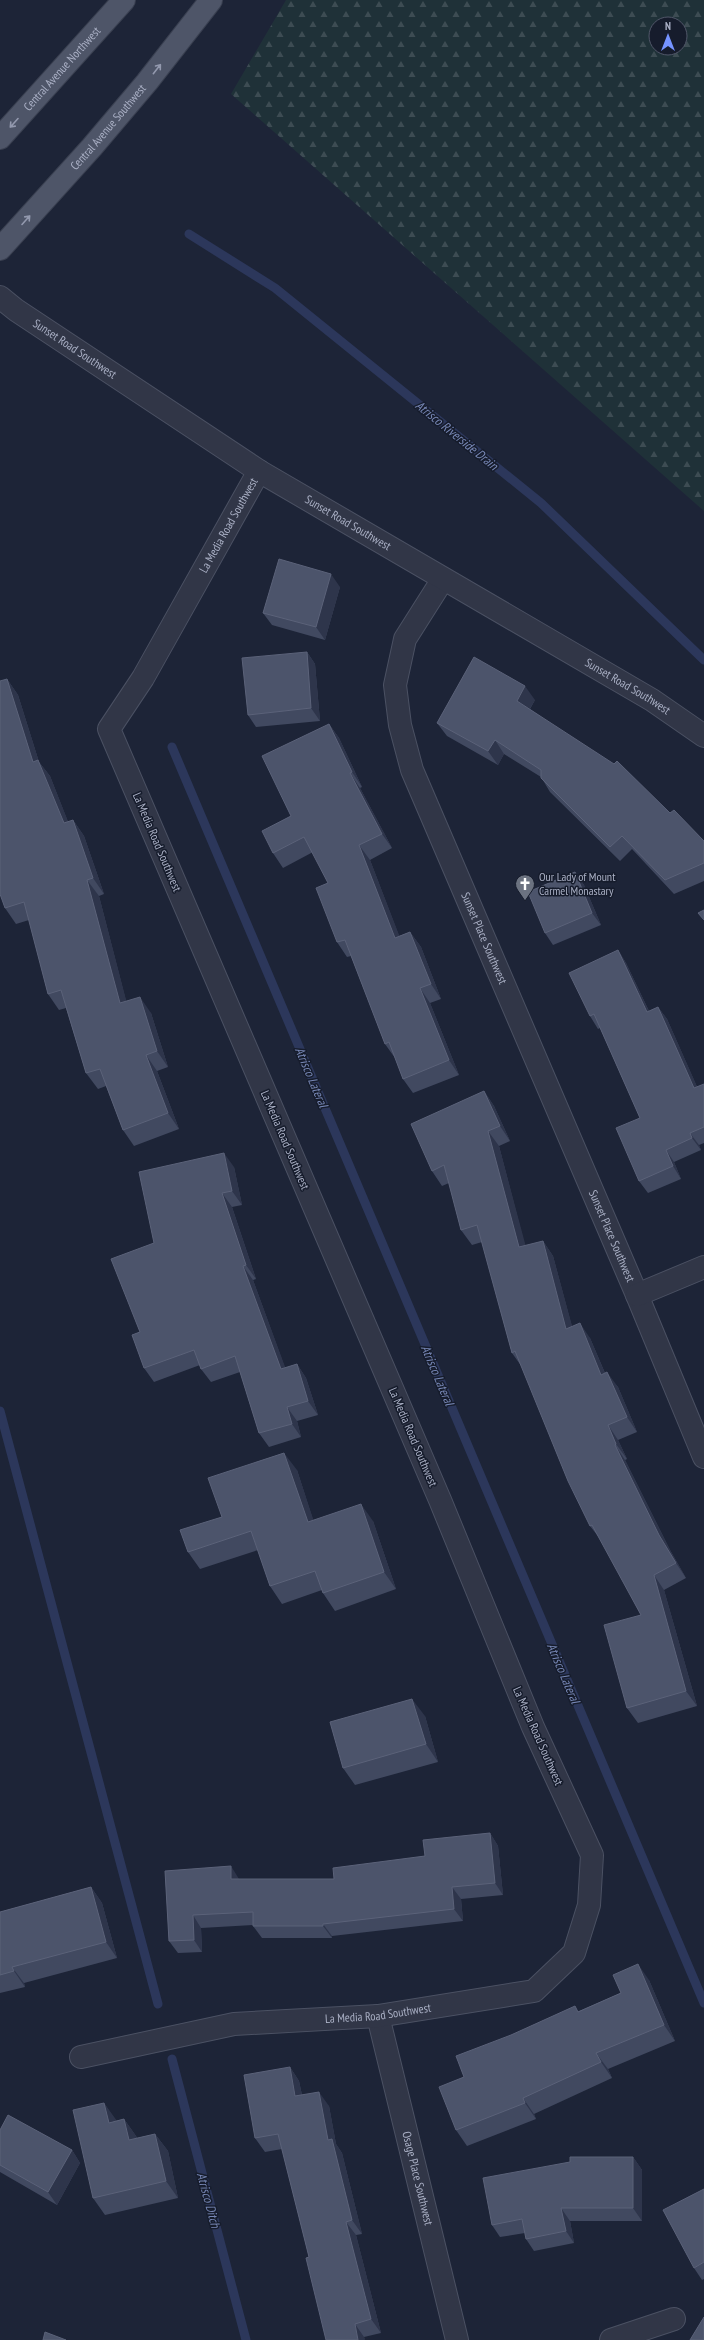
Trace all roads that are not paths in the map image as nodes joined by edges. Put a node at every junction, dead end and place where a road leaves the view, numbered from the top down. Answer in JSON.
{"nodes":[{"id":1,"x":124,"y":0,"type":"edge"},
{"id":2,"x":211,"y":0,"type":"edge"},
{"id":3,"x":0,"y":138,"type":"edge"},
{"id":4,"x":0,"y":249,"type":"edge"},
{"id":5,"x":0,"y":297,"type":"edge"},
{"id":6,"x":259,"y":471,"type":"junction"},
{"id":7,"x":443,"y":579,"type":"junction"},
{"id":8,"x":704,"y":736,"type":"edge"},
{"id":9,"x":704,"y":1267,"type":"edge"},
{"id":10,"x":637,"y":1295,"type":"junction"},
{"id":11,"x":704,"y":1457,"type":"edge"},
{"id":12,"x":378,"y":2016,"type":"junction"},
{"id":13,"x":81,"y":2057,"type":"dead end"},
{"id":14,"x":674,"y":2320,"type":"dead end"},
{"id":15,"x":457,"y":2340,"type":"edge"},
{"id":16,"x":612,"y":2340,"type":"edge"}],
"edges":[{"from":1,"to":3,"type":"main road","name":"Central Avenue Northwest","one_way":true},
{"from":4,"to":2,"type":"main road","name":"Central Avenue Southwest","one_way":true},
{"from":5,"to":6,"type":"street","name":"Sunset Road Southwest"},
{"from":6,"to":7,"type":"street","name":"Sunset Road Southwest"},
{"from":6,"to":12,"type":"street","name":"La Media Road Southwest"},
{"from":7,"to":8,"type":"street","name":"Sunset Road Southwest"},
{"from":7,"to":10,"type":"street","name":"Sunset Place Southwest"},
{"from":9,"to":10,"type":"street","name":"Sunset Place Southwest"},
{"from":10,"to":11,"type":"street","name":"Sunset Place Southwest"},
{"from":12,"to":13,"type":"street","name":"La Media Road Southwest"},
{"from":12,"to":15,"type":"street","name":"Osage Place Southwest"},
{"from":14,"to":16,"type":"street"}]}
